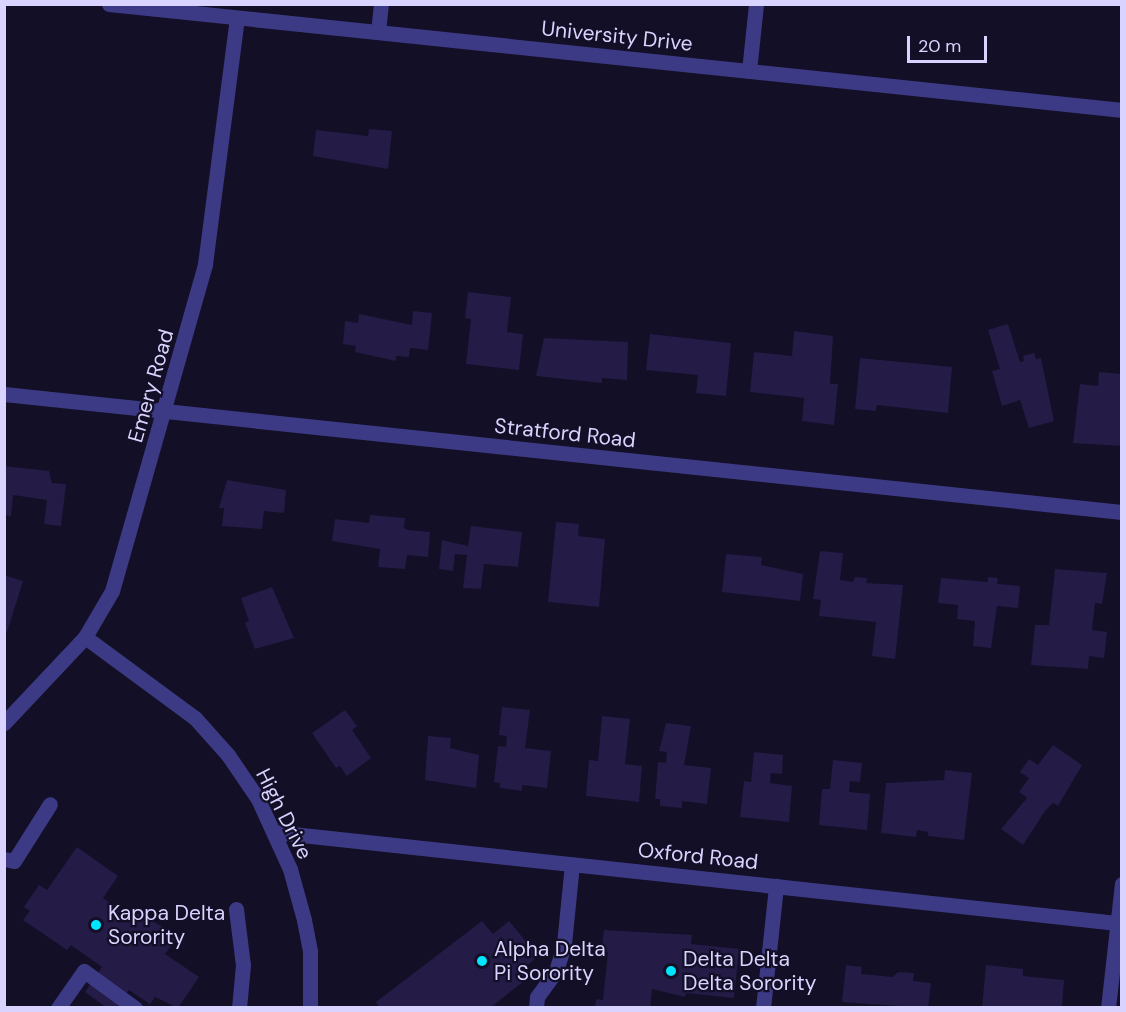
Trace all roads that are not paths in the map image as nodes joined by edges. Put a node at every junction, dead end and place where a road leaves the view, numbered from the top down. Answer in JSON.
{"nodes":[{"id":1,"x":109,"y":4,"type":"edge"},
{"id":2,"x":381,"y":4,"type":"edge"},
{"id":3,"x":756,"y":4,"type":"edge"},
{"id":4,"x":237,"y":18,"type":"junction"},
{"id":5,"x":378,"y":32,"type":"junction"},
{"id":6,"x":749,"y":71,"type":"junction"},
{"id":7,"x":1122,"y":110,"type":"edge"},
{"id":8,"x":4,"y":394,"type":"edge"},
{"id":9,"x":166,"y":413,"type":"junction"},
{"id":10,"x":1122,"y":512,"type":"edge"},
{"id":11,"x":85,"y":637,"type":"junction"},
{"id":12,"x":4,"y":723,"type":"edge"},
{"id":13,"x":50,"y":804,"type":"dead end"},
{"id":14,"x":274,"y":832,"type":"junction"},
{"id":15,"x":4,"y":860,"type":"edge"},
{"id":16,"x":572,"y":864,"type":"junction"},
{"id":17,"x":1122,"y":884,"type":"edge"},
{"id":18,"x":776,"y":886,"type":"junction"},
{"id":19,"x":236,"y":909,"type":"dead end"},
{"id":20,"x":1117,"y":923,"type":"junction"},
{"id":21,"x":58,"y":1008,"type":"edge"},
{"id":22,"x":135,"y":1008,"type":"edge"},
{"id":23,"x":239,"y":1008,"type":"edge"},
{"id":24,"x":310,"y":1008,"type":"edge"},
{"id":25,"x":536,"y":1008,"type":"edge"},
{"id":26,"x":763,"y":1008,"type":"edge"},
{"id":27,"x":1108,"y":1008,"type":"edge"}],
"edges":[{"from":1,"to":4,"type":"street","name":"University Drive"},
{"from":2,"to":5,"type":"street"},
{"from":3,"to":6,"type":"street"},
{"from":4,"to":5,"type":"street","name":"University Drive"},
{"from":4,"to":9,"type":"street","name":"Emery Road"},
{"from":5,"to":6,"type":"street","name":"University Drive"},
{"from":6,"to":7,"type":"street","name":"University Drive"},
{"from":8,"to":9,"type":"street","name":"Stratford Road"},
{"from":9,"to":10,"type":"street","name":"Stratford Road"},
{"from":9,"to":11,"type":"street","name":"Emery Road"},
{"from":11,"to":12,"type":"street","name":"Emery Road"},
{"from":11,"to":14,"type":"street","name":"High Drive"},
{"from":13,"to":15,"type":"street"},
{"from":14,"to":16,"type":"street","name":"Oxford Road"},
{"from":14,"to":24,"type":"street","name":"High Drive"},
{"from":16,"to":18,"type":"street","name":"Oxford Road"},
{"from":16,"to":25,"type":"street"},
{"from":17,"to":20,"type":"street"},
{"from":18,"to":20,"type":"street","name":"Oxford Road"},
{"from":18,"to":26,"type":"street"},
{"from":19,"to":23,"type":"street"},
{"from":20,"to":27,"type":"street"},
{"from":21,"to":22,"type":"street"}]}
